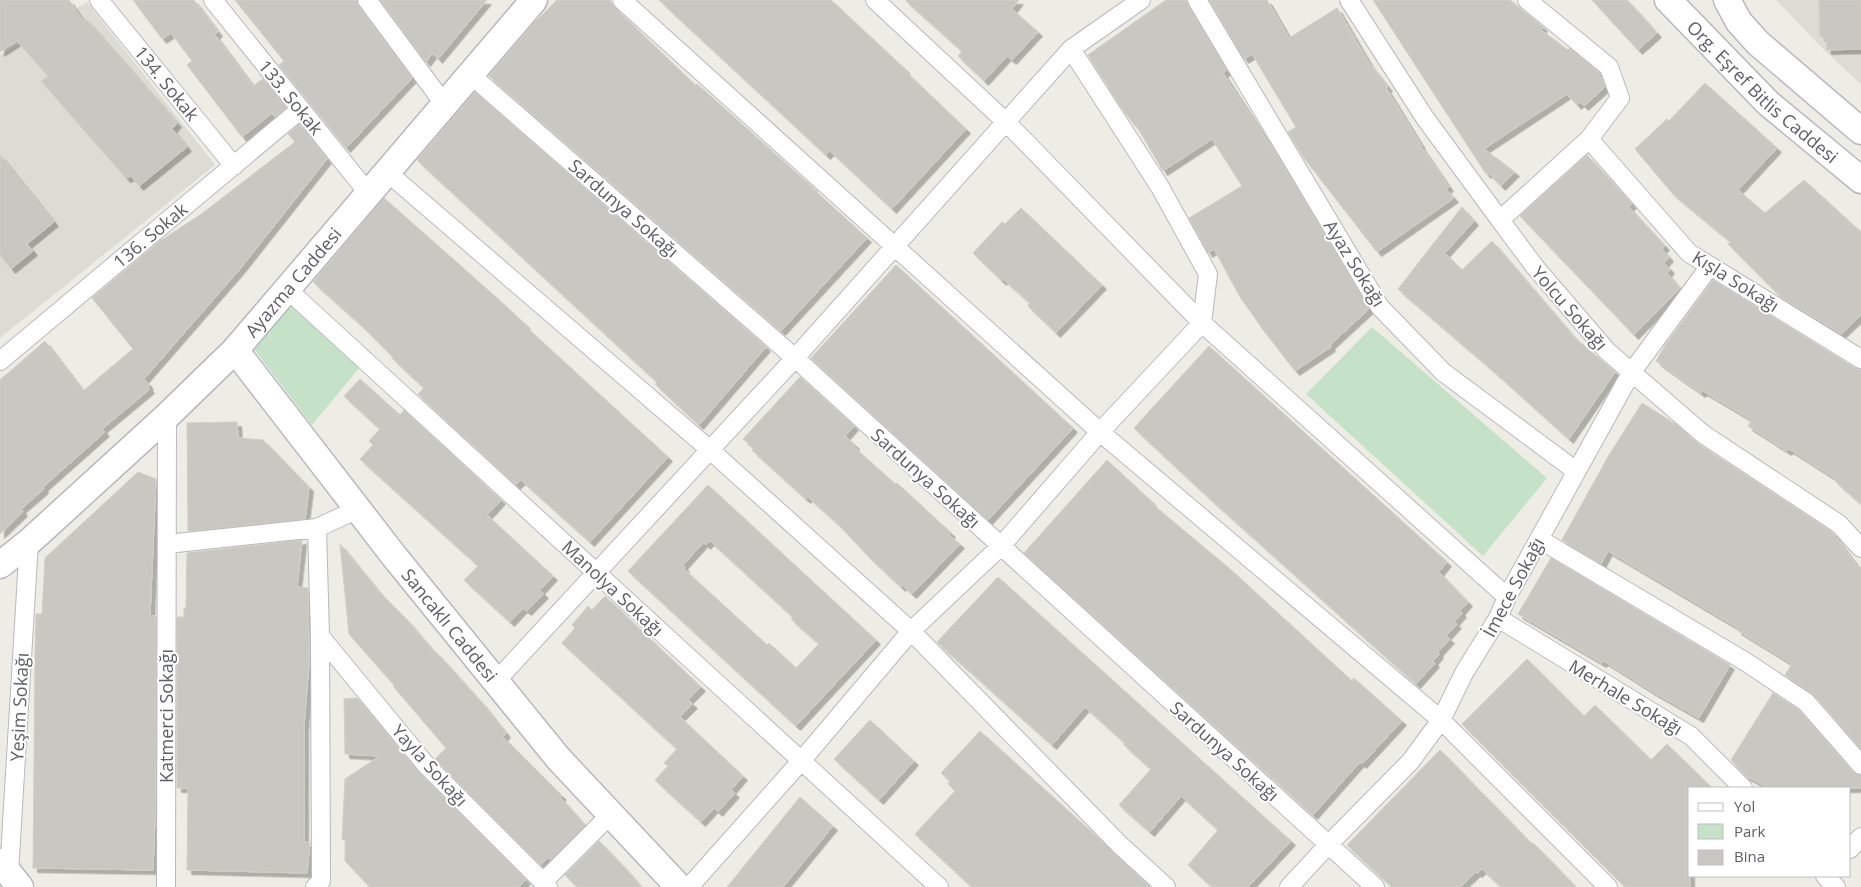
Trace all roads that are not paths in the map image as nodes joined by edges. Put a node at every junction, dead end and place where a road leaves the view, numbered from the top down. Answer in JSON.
{"nodes":[{"id":1,"x":99,"y":0,"type":"edge"},
{"id":2,"x":213,"y":0,"type":"edge"},
{"id":3,"x":367,"y":0,"type":"edge"},
{"id":4,"x":534,"y":0,"type":"edge"},
{"id":5,"x":622,"y":0,"type":"edge"},
{"id":6,"x":875,"y":0,"type":"edge"},
{"id":7,"x":1141,"y":0,"type":"edge"},
{"id":8,"x":1197,"y":0,"type":"edge"},
{"id":9,"x":1349,"y":0,"type":"edge"},
{"id":10,"x":1527,"y":0,"type":"edge"},
{"id":11,"x":1668,"y":0,"type":"edge"},
{"id":12,"x":1727,"y":0,"type":"edge"},
{"id":13,"x":1071,"y":49,"type":"junction"},
{"id":14,"x":471,"y":75,"type":"junction"},
{"id":15,"x":445,"y":105,"type":"junction"},
{"id":16,"x":301,"y":109,"type":"junction"},
{"id":17,"x":1006,"y":123,"type":"junction"},
{"id":18,"x":1861,"y":131,"type":"edge"},
{"id":19,"x":1589,"y":139,"type":"junction"},
{"id":20,"x":234,"y":166,"type":"junction"},
{"id":21,"x":387,"y":172,"type":"junction"},
{"id":22,"x":1861,"y":180,"type":"edge"},
{"id":23,"x":369,"y":194,"type":"junction"},
{"id":24,"x":1500,"y":220,"type":"junction"},
{"id":25,"x":895,"y":247,"type":"junction"},
{"id":26,"x":1710,"y":266,"type":"junction"},
{"id":27,"x":287,"y":288,"type":"junction"},
{"id":28,"x":1202,"y":323,"type":"junction"},
{"id":29,"x":235,"y":350,"type":"junction"},
{"id":30,"x":795,"y":358,"type":"junction"},
{"id":31,"x":1861,"y":359,"type":"edge"},
{"id":32,"x":0,"y":361,"type":"edge"},
{"id":33,"x":1631,"y":373,"type":"junction"},
{"id":34,"x":166,"y":416,"type":"junction"},
{"id":35,"x":1100,"y":432,"type":"junction"},
{"id":36,"x":709,"y":449,"type":"junction"},
{"id":37,"x":1576,"y":471,"type":"junction"},
{"id":38,"x":358,"y":510,"type":"junction"},
{"id":39,"x":317,"y":528,"type":"junction"},
{"id":40,"x":1539,"y":538,"type":"junction"},
{"id":41,"x":29,"y":542,"type":"junction"},
{"id":42,"x":167,"y":544,"type":"junction"},
{"id":43,"x":1001,"y":546,"type":"junction"},
{"id":44,"x":1861,"y":548,"type":"edge"},
{"id":45,"x":0,"y":552,"type":"edge"},
{"id":46,"x":0,"y":565,"type":"edge"},
{"id":47,"x":596,"y":572,"type":"junction"},
{"id":48,"x":1507,"y":597,"type":"junction"},
{"id":49,"x":1498,"y":618,"type":"junction"},
{"id":50,"x":911,"y":631,"type":"junction"},
{"id":51,"x":320,"y":636,"type":"junction"},
{"id":52,"x":496,"y":681,"type":"junction"},
{"id":53,"x":1441,"y":720,"type":"junction"},
{"id":54,"x":802,"y":760,"type":"junction"},
{"id":55,"x":1861,"y":766,"type":"edge"},
{"id":56,"x":1742,"y":787,"type":"edge"},
{"id":57,"x":611,"y":814,"type":"junction"},
{"id":58,"x":1861,"y":837,"type":"edge"},
{"id":59,"x":1328,"y":845,"type":"junction"},
{"id":60,"x":1851,"y":848,"type":"edge"},
{"id":61,"x":10,"y":874,"type":"edge"},
{"id":62,"x":1826,"y":877,"type":"edge"},
{"id":63,"x":546,"y":884,"type":"edge"},
{"id":64,"x":321,"y":885,"type":"edge"},
{"id":65,"x":166,"y":887,"type":"edge"},
{"id":66,"x":679,"y":887,"type":"edge"},
{"id":67,"x":689,"y":887,"type":"edge"},
{"id":68,"x":940,"y":887,"type":"edge"},
{"id":69,"x":1166,"y":887,"type":"edge"},
{"id":70,"x":1289,"y":887,"type":"edge"},
{"id":71,"x":1376,"y":887,"type":"edge"},
{"id":72,"x":1608,"y":887,"type":"edge"},
{"id":73,"x":1836,"y":887,"type":"edge"}],
"edges":[{"from":1,"to":20,"type":"street","name":"134. Sokak"},
{"from":2,"to":16,"type":"street","name":"133. Sokak"},
{"from":3,"to":15,"type":"street"},
{"from":4,"to":14,"type":"street","name":"Ayazma Caddesi"},
{"from":5,"to":25,"type":"street"},
{"from":6,"to":17,"type":"street"},
{"from":7,"to":13,"type":"street"},
{"from":8,"to":37,"type":"street","name":"Ayaz Sokağı"},
{"from":9,"to":24,"type":"street","name":"Yolcu Sokağı"},
{"from":10,"to":19,"type":"street"},
{"from":11,"to":22,"type":"street","name":"Org. Eşref Bitlis Caddesi"},
{"from":12,"to":18,"type":"street","name":"Org. Eşref Bitlis Caddesi"},
{"from":13,"to":17,"type":"street"},
{"from":13,"to":28,"type":"street"},
{"from":14,"to":15,"type":"street","name":"Ayazma Caddesi"},
{"from":14,"to":30,"type":"street","name":"Sardunya Sokağı"},
{"from":15,"to":21,"type":"street","name":"Ayazma Caddesi"},
{"from":16,"to":20,"type":"street","name":"136. Sokak"},
{"from":16,"to":23,"type":"street","name":"133. Sokak"},
{"from":17,"to":25,"type":"street"},
{"from":17,"to":28,"type":"street"},
{"from":19,"to":24,"type":"street"},
{"from":19,"to":26,"type":"street","name":"Kışla Sokağı"},
{"from":20,"to":32,"type":"street","name":"136. Sokak"},
{"from":21,"to":23,"type":"street","name":"Ayazma Caddesi"},
{"from":21,"to":36,"type":"street"},
{"from":23,"to":27,"type":"street","name":"Ayazma Caddesi"},
{"from":24,"to":33,"type":"street","name":"Yolcu Sokağı"},
{"from":25,"to":30,"type":"street"},
{"from":25,"to":35,"type":"street"},
{"from":26,"to":31,"type":"street","name":"Kışla Sokağı"},
{"from":26,"to":33,"type":"street","name":"İmece Sokağı"},
{"from":27,"to":29,"type":"street","name":"Ayazma Caddesi"},
{"from":27,"to":47,"type":"street","name":"Manolya Sokağı"},
{"from":28,"to":35,"type":"street"},
{"from":28,"to":48,"type":"street"},
{"from":29,"to":34,"type":"street","name":"Ayazma Caddesi"},
{"from":29,"to":38,"type":"street","name":"Sancaklı Caddesi"},
{"from":30,"to":36,"type":"street"},
{"from":30,"to":43,"type":"street","name":"Sardunya Sokağı"},
{"from":33,"to":37,"type":"street","name":"İmece Sokağı"},
{"from":33,"to":44,"type":"street","name":"Yolcu Sokağı"},
{"from":34,"to":41,"type":"street","name":"Ayazma Caddesi"},
{"from":34,"to":42,"type":"street","name":"Katmerci Sokağı"},
{"from":35,"to":43,"type":"street"},
{"from":35,"to":53,"type":"street"},
{"from":36,"to":47,"type":"street"},
{"from":36,"to":50,"type":"street"},
{"from":37,"to":40,"type":"street","name":"İmece Sokağı"},
{"from":38,"to":39,"type":"street"},
{"from":38,"to":52,"type":"street","name":"Sancaklı Caddesi"},
{"from":39,"to":42,"type":"street"},
{"from":39,"to":51,"type":"street"},
{"from":40,"to":48,"type":"street","name":"İmece Sokağı"},
{"from":40,"to":55,"type":"street"},
{"from":41,"to":45,"type":"street"},
{"from":41,"to":46,"type":"street","name":"Ayazma Caddesi"},
{"from":41,"to":61,"type":"street","name":"Yeşim Sokağı"},
{"from":42,"to":65,"type":"street","name":"Katmerci Sokağı"},
{"from":43,"to":50,"type":"street"},
{"from":43,"to":59,"type":"street","name":"Sardunya Sokağı"},
{"from":47,"to":52,"type":"street"},
{"from":47,"to":54,"type":"street","name":"Manolya Sokağı"},
{"from":48,"to":49,"type":"street","name":"İmece Sokağı"},
{"from":49,"to":53,"type":"street","name":"İmece Sokağı"},
{"from":49,"to":56,"type":"street","name":"Merhale Sokağı"},
{"from":50,"to":54,"type":"street"},
{"from":50,"to":69,"type":"street"},
{"from":51,"to":63,"type":"street","name":"Yayla Sokağı"},
{"from":51,"to":64,"type":"street"},
{"from":52,"to":57,"type":"street","name":"Sancaklı Caddesi"},
{"from":53,"to":59,"type":"street","name":"İmece Sokağı"},
{"from":53,"to":72,"type":"street"},
{"from":54,"to":67,"type":"street"},
{"from":54,"to":68,"type":"street","name":"Manolya Sokağı"},
{"from":57,"to":63,"type":"street"},
{"from":57,"to":66,"type":"street","name":"Sancaklı Caddesi"},
{"from":58,"to":60,"type":"street"},
{"from":59,"to":70,"type":"street","name":"İmece Sokağı"},
{"from":59,"to":71,"type":"street","name":"Sardunya Sokağı"},
{"from":62,"to":73,"type":"street"}]}
